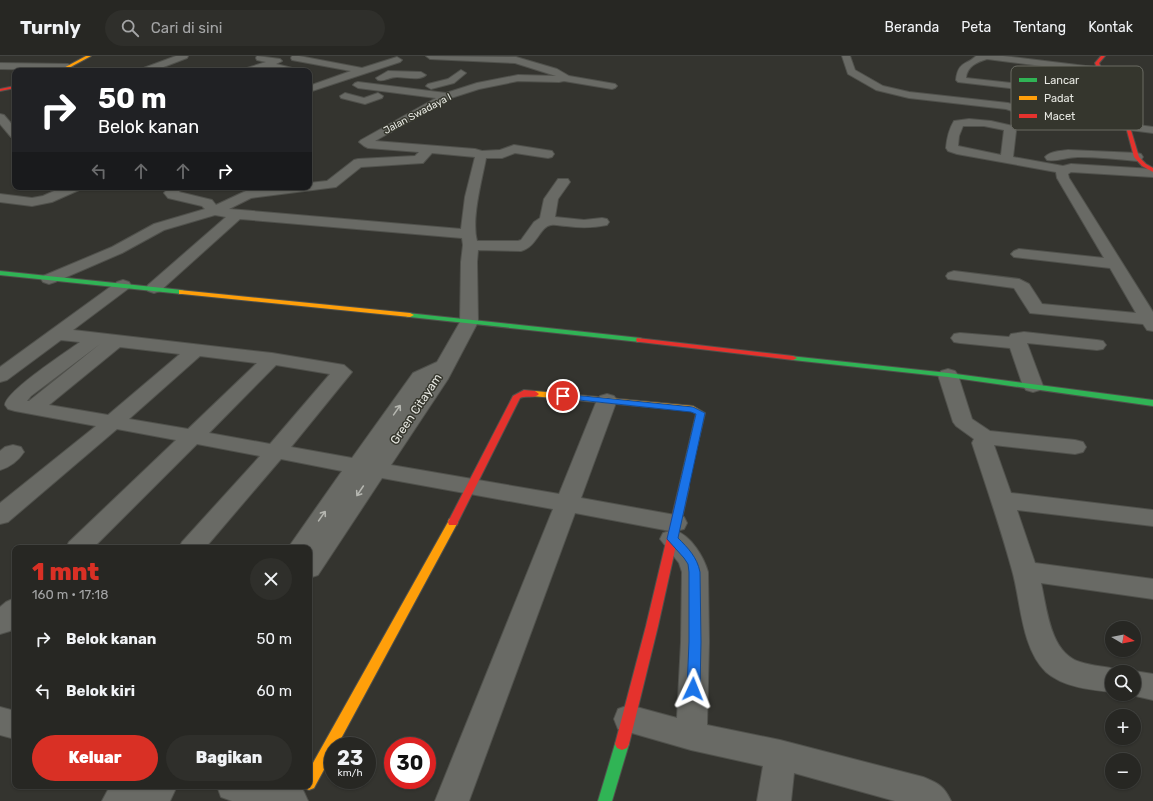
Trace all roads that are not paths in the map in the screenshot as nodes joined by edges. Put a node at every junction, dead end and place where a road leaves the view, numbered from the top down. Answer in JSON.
{"nodes":[{"id":1,"x":89,"y":56,"type":"edge"},
{"id":2,"x":184,"y":56,"type":"edge"},
{"id":3,"x":331,"y":56,"type":"edge"},
{"id":4,"x":430,"y":56,"type":"edge"},
{"id":5,"x":471,"y":56,"type":"edge"},
{"id":6,"x":490,"y":56,"type":"edge"},
{"id":7,"x":846,"y":56,"type":"edge"},
{"id":8,"x":983,"y":56,"type":"edge"},
{"id":9,"x":1103,"y":56,"type":"edge"},
{"id":10,"x":294,"y":58,"type":"dead end"},
{"id":11,"x":356,"y":60,"type":"dead end"},
{"id":12,"x":397,"y":60,"type":"dead end"},
{"id":13,"x":313,"y":62,"type":"junction"},
{"id":14,"x":0,"y":66,"type":"edge"},
{"id":15,"x":337,"y":66,"type":"junction"},
{"id":16,"x":1066,"y":66,"type":"edge"},
{"id":17,"x":1098,"y":66,"type":"edge"},
{"id":18,"x":43,"y":68,"type":"edge"},
{"id":19,"x":66,"y":68,"type":"edge"},
{"id":20,"x":152,"y":68,"type":"edge"},
{"id":21,"x":252,"y":68,"type":"edge"},
{"id":22,"x":283,"y":68,"type":"edge"},
{"id":23,"x":360,"y":71,"type":"junction"},
{"id":24,"x":461,"y":73,"type":"dead end"},
{"id":25,"x":316,"y":76,"type":"dead end"},
{"id":26,"x":381,"y":78,"type":"dead end"},
{"id":27,"x":565,"y":78,"type":"junction"},
{"id":28,"x":335,"y":80,"type":"junction"},
{"id":29,"x":358,"y":85,"type":"dead end"},
{"id":30,"x":612,"y":86,"type":"dead end"},
{"id":31,"x":1011,"y":86,"type":"edge"},
{"id":32,"x":12,"y":88,"type":"edge"},
{"id":33,"x":312,"y":88,"type":"edge"},
{"id":34,"x":0,"y":90,"type":"edge"},
{"id":35,"x":397,"y":91,"type":"junction"},
{"id":36,"x":422,"y":93,"type":"junction"},
{"id":37,"x":345,"y":96,"type":"dead end"},
{"id":38,"x":447,"y":96,"type":"junction"},
{"id":39,"x":1011,"y":107,"type":"edge"},
{"id":40,"x":12,"y":114,"type":"edge"},
{"id":41,"x":0,"y":116,"type":"edge"},
{"id":42,"x":1143,"y":129,"type":"edge"},
{"id":43,"x":1129,"y":130,"type":"edge"},
{"id":44,"x":1153,"y":130,"type":"edge"},
{"id":45,"x":12,"y":131,"type":"edge"},
{"id":46,"x":429,"y":149,"type":"junction"},
{"id":47,"x":548,"y":154,"type":"dead end"},
{"id":48,"x":481,"y":155,"type":"junction"},
{"id":49,"x":1051,"y":156,"type":"dead end"},
{"id":50,"x":1007,"y":159,"type":"junction"},
{"id":51,"x":1147,"y":166,"type":"edge"},
{"id":52,"x":1065,"y":170,"type":"junction"},
{"id":53,"x":563,"y":182,"type":"dead end"},
{"id":54,"x":312,"y":186,"type":"edge"},
{"id":55,"x":67,"y":190,"type":"edge"},
{"id":56,"x":174,"y":190,"type":"edge"},
{"id":57,"x":281,"y":190,"type":"edge"},
{"id":58,"x":0,"y":198,"type":"edge"},
{"id":59,"x":212,"y":208,"type":"junction"},
{"id":60,"x":236,"y":214,"type":"junction"},
{"id":61,"x":547,"y":220,"type":"junction"},
{"id":62,"x":602,"y":222,"type":"dead end"},
{"id":63,"x":470,"y":239,"type":"junction"},
{"id":64,"x":1019,"y":254,"type":"dead end"},
{"id":65,"x":1115,"y":264,"type":"junction"},
{"id":66,"x":0,"y":274,"type":"edge"},
{"id":67,"x":954,"y":276,"type":"dead end"},
{"id":68,"x":49,"y":279,"type":"junction"},
{"id":69,"x":123,"y":285,"type":"junction"},
{"id":70,"x":154,"y":288,"type":"junction"},
{"id":71,"x":469,"y":322,"type":"junction"},
{"id":72,"x":1151,"y":323,"type":"edge"},
{"id":73,"x":59,"y":334,"type":"junction"},
{"id":74,"x":960,"y":338,"type":"dead end"},
{"id":75,"x":95,"y":339,"type":"junction"},
{"id":76,"x":116,"y":341,"type":"junction"},
{"id":77,"x":1018,"y":343,"type":"junction"},
{"id":78,"x":1097,"y":345,"type":"dead end"},
{"id":79,"x":196,"y":350,"type":"junction"},
{"id":80,"x":272,"y":359,"type":"junction"},
{"id":81,"x":948,"y":375,"type":"junction"},
{"id":82,"x":0,"y":376,"type":"edge"},
{"id":83,"x":1033,"y":386,"type":"junction"},
{"id":84,"x":607,"y":400,"type":"junction"},
{"id":85,"x":1153,"y":403,"type":"edge"},
{"id":86,"x":33,"y":408,"type":"junction"},
{"id":87,"x":113,"y":422,"type":"junction"},
{"id":88,"x":193,"y":436,"type":"junction"},
{"id":89,"x":985,"y":437,"type":"junction"},
{"id":90,"x":1075,"y":447,"type":"dead end"},
{"id":91,"x":276,"y":451,"type":"junction"},
{"id":92,"x":366,"y":468,"type":"junction"},
{"id":93,"x":472,"y":487,"type":"junction"},
{"id":94,"x":1001,"y":500,"type":"junction"},
{"id":95,"x":567,"y":504,"type":"junction"},
{"id":96,"x":0,"y":516,"type":"edge"},
{"id":97,"x":1153,"y":518,"type":"edge"},
{"id":98,"x":674,"y":531,"type":"junction"},
{"id":99,"x":81,"y":545,"type":"edge"},
{"id":100,"x":194,"y":545,"type":"edge"},
{"id":101,"x":302,"y":545,"type":"edge"},
{"id":102,"x":312,"y":563,"type":"edge"},
{"id":103,"x":1025,"y":571,"type":"junction"},
{"id":104,"x":1153,"y":589,"type":"edge"},
{"id":105,"x":12,"y":612,"type":"edge"},
{"id":106,"x":0,"y":623,"type":"edge"},
{"id":107,"x":1105,"y":679,"type":"edge"},
{"id":108,"x":1141,"y":685,"type":"edge"},
{"id":109,"x":1153,"y":687,"type":"edge"},
{"id":110,"x":629,"y":719,"type":"junction"},
{"id":111,"x":0,"y":721,"type":"edge"},
{"id":112,"x":12,"y":724,"type":"edge"},
{"id":113,"x":691,"y":736,"type":"junction"},
{"id":114,"x":780,"y":755,"type":"junction"},
{"id":115,"x":312,"y":778,"type":"edge"},
{"id":116,"x":129,"y":789,"type":"edge"},
{"id":117,"x":159,"y":789,"type":"edge"},
{"id":118,"x":245,"y":789,"type":"edge"},
{"id":119,"x":305,"y":789,"type":"edge"},
{"id":120,"x":119,"y":801,"type":"edge"},
{"id":121,"x":150,"y":801,"type":"edge"},
{"id":122,"x":291,"y":801,"type":"edge"},
{"id":123,"x":299,"y":801,"type":"edge"},
{"id":124,"x":452,"y":801,"type":"edge"},
{"id":125,"x":606,"y":801,"type":"edge"},
{"id":126,"x":774,"y":801,"type":"edge"},
{"id":127,"x":934,"y":801,"type":"edge"}],
"edges":[{"from":1,"to":19,"type":"street"},
{"from":2,"to":20,"type":"street"},
{"from":3,"to":13,"type":"street"},
{"from":4,"to":27,"type":"street"},
{"from":5,"to":6,"type":"street"},
{"from":7,"to":39,"type":"street"},
{"from":8,"to":16,"type":"street"},
{"from":8,"to":31,"type":"street"},
{"from":9,"to":17,"type":"street"},
{"from":10,"to":13,"type":"street"},
{"from":11,"to":15,"type":"street"},
{"from":12,"to":23,"type":"street"},
{"from":13,"to":15,"type":"street"},
{"from":14,"to":18,"type":"street"},
{"from":15,"to":23,"type":"street"},
{"from":21,"to":22,"type":"street"},
{"from":23,"to":28,"type":"street"},
{"from":24,"to":36,"type":"street"},
{"from":25,"to":28,"type":"street"},
{"from":26,"to":35,"type":"street"},
{"from":27,"to":30,"type":"street"},
{"from":27,"to":38,"type":"street","name":"Jalan Swadaya I"},
{"from":28,"to":33,"type":"street"},
{"from":29,"to":35,"type":"street"},
{"from":32,"to":34,"type":"street"},
{"from":35,"to":36,"type":"street"},
{"from":35,"to":37,"type":"street"},
{"from":36,"to":38,"type":"street"},
{"from":38,"to":46,"type":"street","name":"Jalan Swadaya I"},
{"from":40,"to":41,"type":"street"},
{"from":41,"to":45,"type":"street"},
{"from":42,"to":44,"type":"street"},
{"from":43,"to":51,"type":"street"},
{"from":46,"to":48,"type":"street"},
{"from":46,"to":54,"type":"street"},
{"from":47,"to":48,"type":"street"},
{"from":48,"to":63,"type":"street"},
{"from":49,"to":51,"type":"street"},
{"from":50,"to":50,"type":"street"},
{"from":50,"to":52,"type":"street"},
{"from":51,"to":52,"type":"street"},
{"from":52,"to":65,"type":"street"},
{"from":53,"to":61,"type":"street"},
{"from":55,"to":58,"type":"street"},
{"from":56,"to":59,"type":"street"},
{"from":57,"to":59,"type":"street"},
{"from":59,"to":60,"type":"street"},
{"from":59,"to":68,"type":"street"},
{"from":60,"to":63,"type":"street"},
{"from":60,"to":70,"type":"street"},
{"from":61,"to":62,"type":"street"},
{"from":61,"to":63,"type":"street"},
{"from":63,"to":71,"type":"street"},
{"from":64,"to":65,"type":"street"},
{"from":65,"to":72,"type":"street"},
{"from":66,"to":68,"type":"street"},
{"from":67,"to":72,"type":"street"},
{"from":68,"to":69,"type":"street"},
{"from":69,"to":70,"type":"street"},
{"from":69,"to":73,"type":"street"},
{"from":70,"to":71,"type":"street"},
{"from":71,"to":81,"type":"street"},
{"from":71,"to":92,"type":"street","name":"Green Citayam"},
{"from":73,"to":75,"type":"street"},
{"from":73,"to":82,"type":"street"},
{"from":74,"to":77,"type":"street"},
{"from":75,"to":76,"type":"street"},
{"from":75,"to":86,"type":"street"},
{"from":76,"to":79,"type":"street"},
{"from":76,"to":86,"type":"street"},
{"from":77,"to":78,"type":"street"},
{"from":77,"to":83,"type":"street"},
{"from":79,"to":80,"type":"street"},
{"from":79,"to":87,"type":"street"},
{"from":80,"to":88,"type":"street"},
{"from":80,"to":91,"type":"street"},
{"from":81,"to":83,"type":"street"},
{"from":81,"to":89,"type":"street"},
{"from":83,"to":85,"type":"street"},
{"from":84,"to":93,"type":"street"},
{"from":84,"to":95,"type":"street"},
{"from":84,"to":98,"type":"street"},
{"from":86,"to":87,"type":"street"},
{"from":87,"to":88,"type":"street"},
{"from":87,"to":96,"type":"street"},
{"from":88,"to":91,"type":"street"},
{"from":88,"to":99,"type":"street"},
{"from":89,"to":90,"type":"street"},
{"from":89,"to":94,"type":"street"},
{"from":91,"to":92,"type":"street"},
{"from":91,"to":100,"type":"street"},
{"from":92,"to":93,"type":"street"},
{"from":101,"to":92,"type":"street","name":"Green Citayam","one_way":true},
{"from":92,"to":102,"type":"street","name":"Green Citayam","one_way":true},
{"from":93,"to":95,"type":"street"},
{"from":93,"to":115,"type":"street"},
{"from":94,"to":97,"type":"street"},
{"from":94,"to":103,"type":"street"},
{"from":95,"to":98,"type":"street"},
{"from":95,"to":124,"type":"street"},
{"from":98,"to":110,"type":"street"},
{"from":98,"to":113,"type":"street"},
{"from":103,"to":104,"type":"street"},
{"from":103,"to":107,"type":"street"},
{"from":105,"to":106,"type":"street"},
{"from":108,"to":109,"type":"street"},
{"from":110,"to":113,"type":"street"},
{"from":110,"to":125,"type":"street"},
{"from":111,"to":112,"type":"street"},
{"from":113,"to":114,"type":"street"},
{"from":114,"to":126,"type":"street"},
{"from":114,"to":127,"type":"street"},
{"from":116,"to":120,"type":"street"},
{"from":117,"to":121,"type":"street"},
{"from":118,"to":122,"type":"street"},
{"from":119,"to":123,"type":"street"}]}
